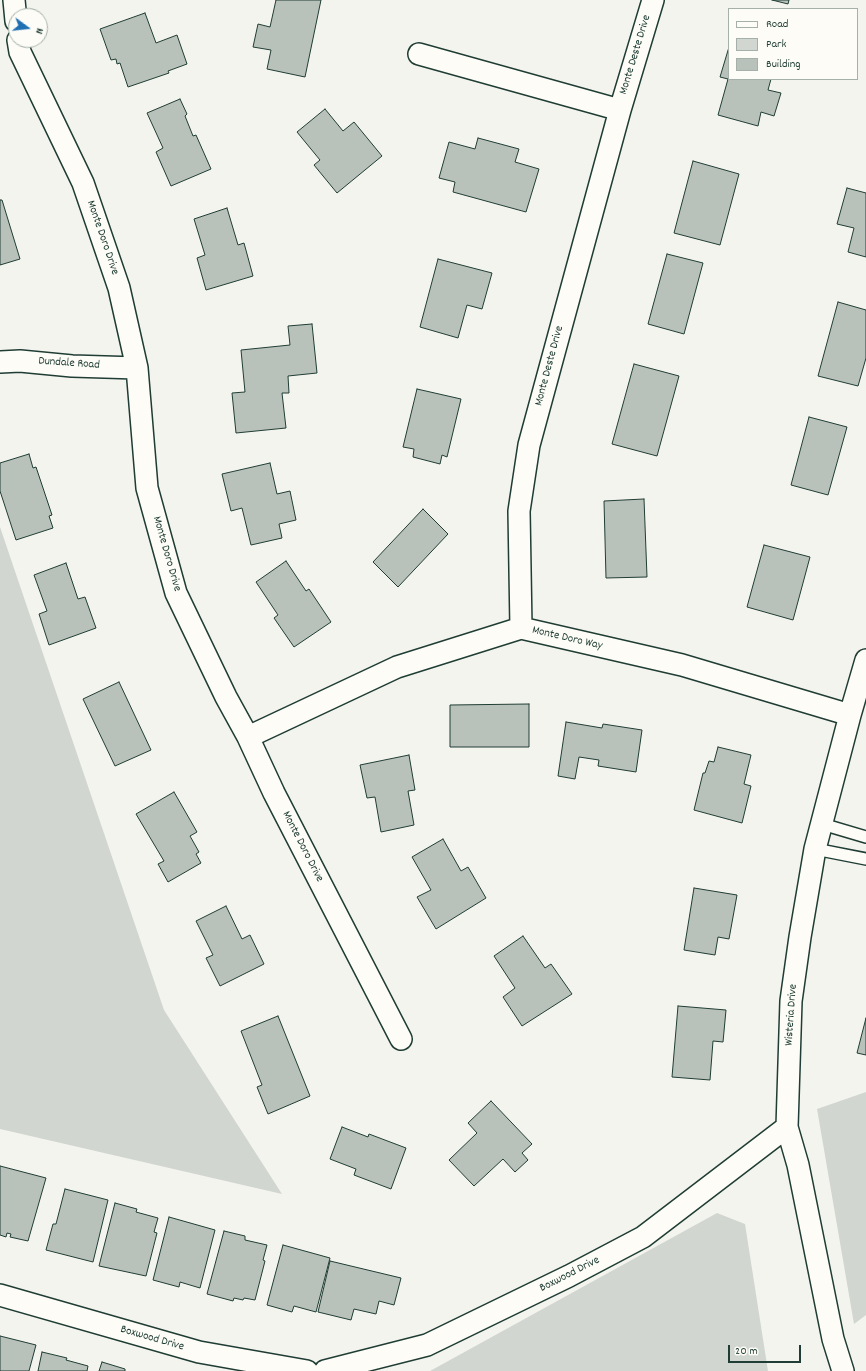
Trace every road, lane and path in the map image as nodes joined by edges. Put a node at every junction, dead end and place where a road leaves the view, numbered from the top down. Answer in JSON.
{"nodes":[{"id":1,"x":653,"y":0,"type":"edge"},
{"id":2,"x":19,"y":48,"type":"edge"},
{"id":3,"x":419,"y":54,"type":"dead end"},
{"id":4,"x":620,"y":110,"type":"junction"},
{"id":5,"x":0,"y":362,"type":"edge"},
{"id":6,"x":137,"y":368,"type":"junction"},
{"id":7,"x":521,"y":628,"type":"junction"},
{"id":8,"x":866,"y":660,"type":"edge"},
{"id":9,"x":850,"y":715,"type":"junction"},
{"id":10,"x":248,"y":737,"type":"junction"},
{"id":11,"x":822,"y":824,"type":"junction"},
{"id":12,"x":866,"y":837,"type":"edge"},
{"id":13,"x":816,"y":849,"type":"junction"},
{"id":14,"x":866,"y":859,"type":"edge"},
{"id":15,"x":401,"y":1039,"type":"dead end"},
{"id":16,"x":787,"y":1127,"type":"junction"},
{"id":17,"x":0,"y":1295,"type":"edge"},
{"id":18,"x":307,"y":1371,"type":"edge"},
{"id":19,"x":325,"y":1371,"type":"edge"},
{"id":20,"x":843,"y":1371,"type":"edge"}],
"edges":[{"from":1,"to":4,"type":"street","name":"Monte Deste Drive"},
{"from":2,"to":6,"type":"street","name":"Monte Doro Drive"},
{"from":3,"to":4,"type":"street","name":"Monte Deste Drive"},
{"from":4,"to":7,"type":"street","name":"Monte Deste Drive"},
{"from":5,"to":6,"type":"street","name":"Dundale Road"},
{"from":6,"to":10,"type":"street","name":"Monte Doro Drive"},
{"from":7,"to":9,"type":"street","name":"Monte Doro Way"},
{"from":7,"to":10,"type":"street","name":"Monte Doro Way"},
{"from":8,"to":9,"type":"street","name":"Wisteria Drive"},
{"from":9,"to":11,"type":"street","name":"Wisteria Drive"},
{"from":10,"to":15,"type":"street","name":"Monte Doro Drive"},
{"from":11,"to":12,"type":"lane"},
{"from":11,"to":13,"type":"street","name":"Wisteria Drive"},
{"from":13,"to":14,"type":"lane"},
{"from":13,"to":16,"type":"street","name":"Wisteria Drive"},
{"from":16,"to":19,"type":"street","name":"Boxwood Drive"},
{"from":16,"to":20,"type":"street","name":"Wisteria Drive"},
{"from":17,"to":18,"type":"street","name":"Boxwood Drive"}]}
